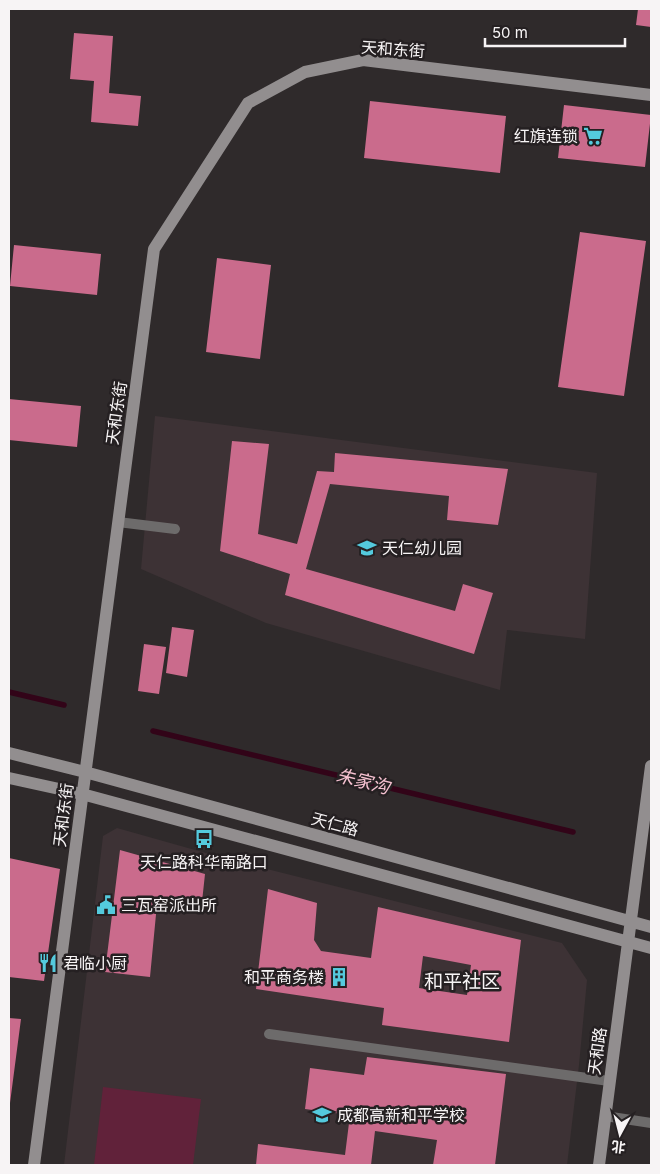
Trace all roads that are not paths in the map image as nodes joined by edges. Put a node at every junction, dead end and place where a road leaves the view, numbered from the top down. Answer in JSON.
{"nodes":[{"id":1,"x":651,"y":95,"type":"edge"},
{"id":2,"x":118,"y":522,"type":"junction"},
{"id":3,"x":175,"y":529,"type":"dead end"},
{"id":4,"x":9,"y":753,"type":"edge"},
{"id":5,"x":651,"y":766,"type":"edge"},
{"id":6,"x":85,"y":772,"type":"junction"},
{"id":7,"x":9,"y":778,"type":"edge"},
{"id":8,"x":82,"y":794,"type":"junction"},
{"id":9,"x":631,"y":922,"type":"junction"},
{"id":10,"x":651,"y":927,"type":"edge"},
{"id":11,"x":629,"y":942,"type":"junction"},
{"id":12,"x":651,"y":948,"type":"edge"},
{"id":13,"x":269,"y":1034,"type":"dead end"},
{"id":14,"x":609,"y":1081,"type":"junction"},
{"id":15,"x":605,"y":1116,"type":"junction"},
{"id":16,"x":651,"y":1123,"type":"edge"},
{"id":17,"x":34,"y":1165,"type":"edge"},
{"id":18,"x":599,"y":1165,"type":"edge"}],
"edges":[{"from":1,"to":2,"type":"street","name":"天和东街"},
{"from":2,"to":3,"type":"lane"},
{"from":2,"to":6,"type":"street","name":"天和东街"},
{"from":4,"to":6,"type":"street","name":"天仁路"},
{"from":5,"to":9,"type":"street","name":"天和路"},
{"from":6,"to":8,"type":"street","name":"天和东街"},
{"from":6,"to":9,"type":"street","name":"天仁路"},
{"from":7,"to":8,"type":"street"},
{"from":8,"to":11,"type":"street"},
{"from":8,"to":17,"type":"street","name":"天和东街"},
{"from":9,"to":10,"type":"street","name":"天仁路"},
{"from":9,"to":11,"type":"street","name":"天和路"},
{"from":11,"to":12,"type":"street"},
{"from":11,"to":14,"type":"street","name":"天和路"},
{"from":13,"to":14,"type":"lane"},
{"from":14,"to":15,"type":"street","name":"天和路"},
{"from":15,"to":16,"type":"lane"},
{"from":15,"to":18,"type":"street","name":"天和路"}]}
